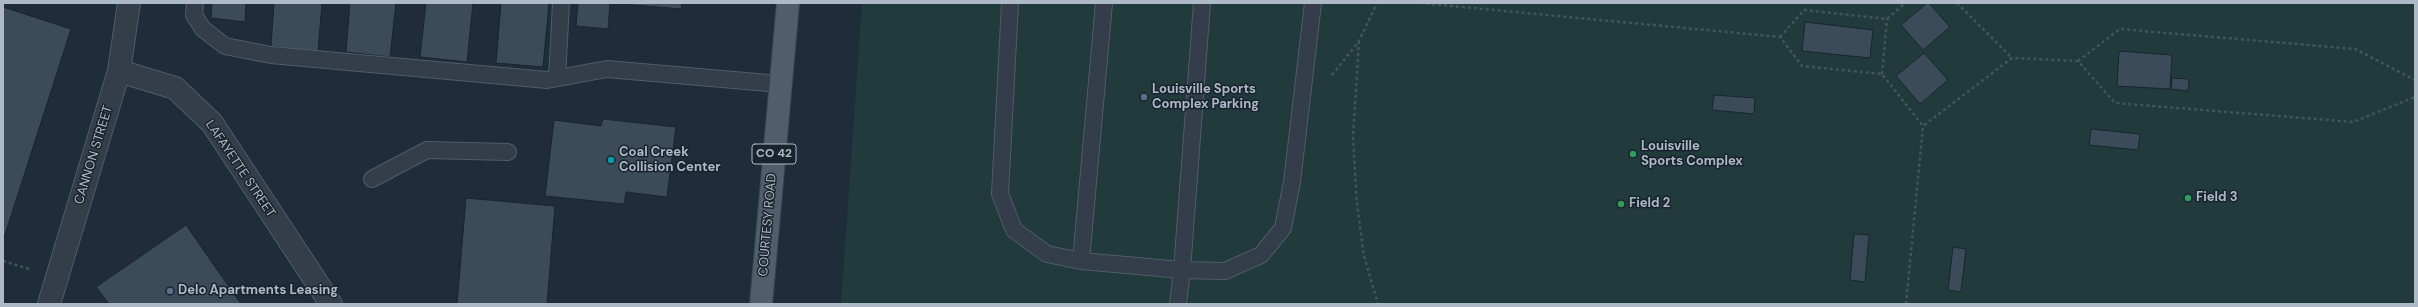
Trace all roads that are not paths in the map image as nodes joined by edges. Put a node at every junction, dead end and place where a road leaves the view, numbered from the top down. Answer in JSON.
{"nodes":[{"id":1,"x":129,"y":3,"type":"edge"},
{"id":2,"x":195,"y":3,"type":"edge"},
{"id":3,"x":561,"y":3,"type":"edge"},
{"id":4,"x":788,"y":3,"type":"edge"},
{"id":5,"x":1010,"y":3,"type":"edge"},
{"id":6,"x":1104,"y":3,"type":"edge"},
{"id":7,"x":1202,"y":3,"type":"edge"},
{"id":8,"x":1313,"y":3,"type":"edge"},
{"id":9,"x":119,"y":71,"type":"junction"},
{"id":10,"x":557,"y":78,"type":"junction"},
{"id":11,"x":780,"y":84,"type":"junction"},
{"id":12,"x":508,"y":152,"type":"dead end"},
{"id":13,"x":372,"y":179,"type":"dead end"},
{"id":14,"x":1081,"y":261,"type":"junction"},
{"id":15,"x":1182,"y":270,"type":"junction"},
{"id":16,"x":49,"y":304,"type":"edge"},
{"id":17,"x":331,"y":304,"type":"edge"},
{"id":18,"x":761,"y":304,"type":"edge"},
{"id":19,"x":1178,"y":304,"type":"edge"}],
"edges":[{"from":1,"to":9,"type":"street","name":"CANNON STREET"},
{"from":2,"to":10,"type":"lane"},
{"from":3,"to":10,"type":"lane"},
{"from":4,"to":11,"type":"main road","name":"COURTESY ROAD","number":"CO 42"},
{"from":5,"to":14,"type":"lane"},
{"from":6,"to":14,"type":"lane"},
{"from":7,"to":15,"type":"lane"},
{"from":8,"to":15,"type":"lane"},
{"from":9,"to":16,"type":"street","name":"CANNON STREET"},
{"from":9,"to":17,"type":"street","name":"LAFAYETTE STREET"},
{"from":10,"to":11,"type":"lane"},
{"from":11,"to":18,"type":"main road","name":"COURTESY ROAD","number":"CO 42"},
{"from":12,"to":13,"type":"lane"},
{"from":14,"to":15,"type":"lane"},
{"from":15,"to":19,"type":"lane"}]}
